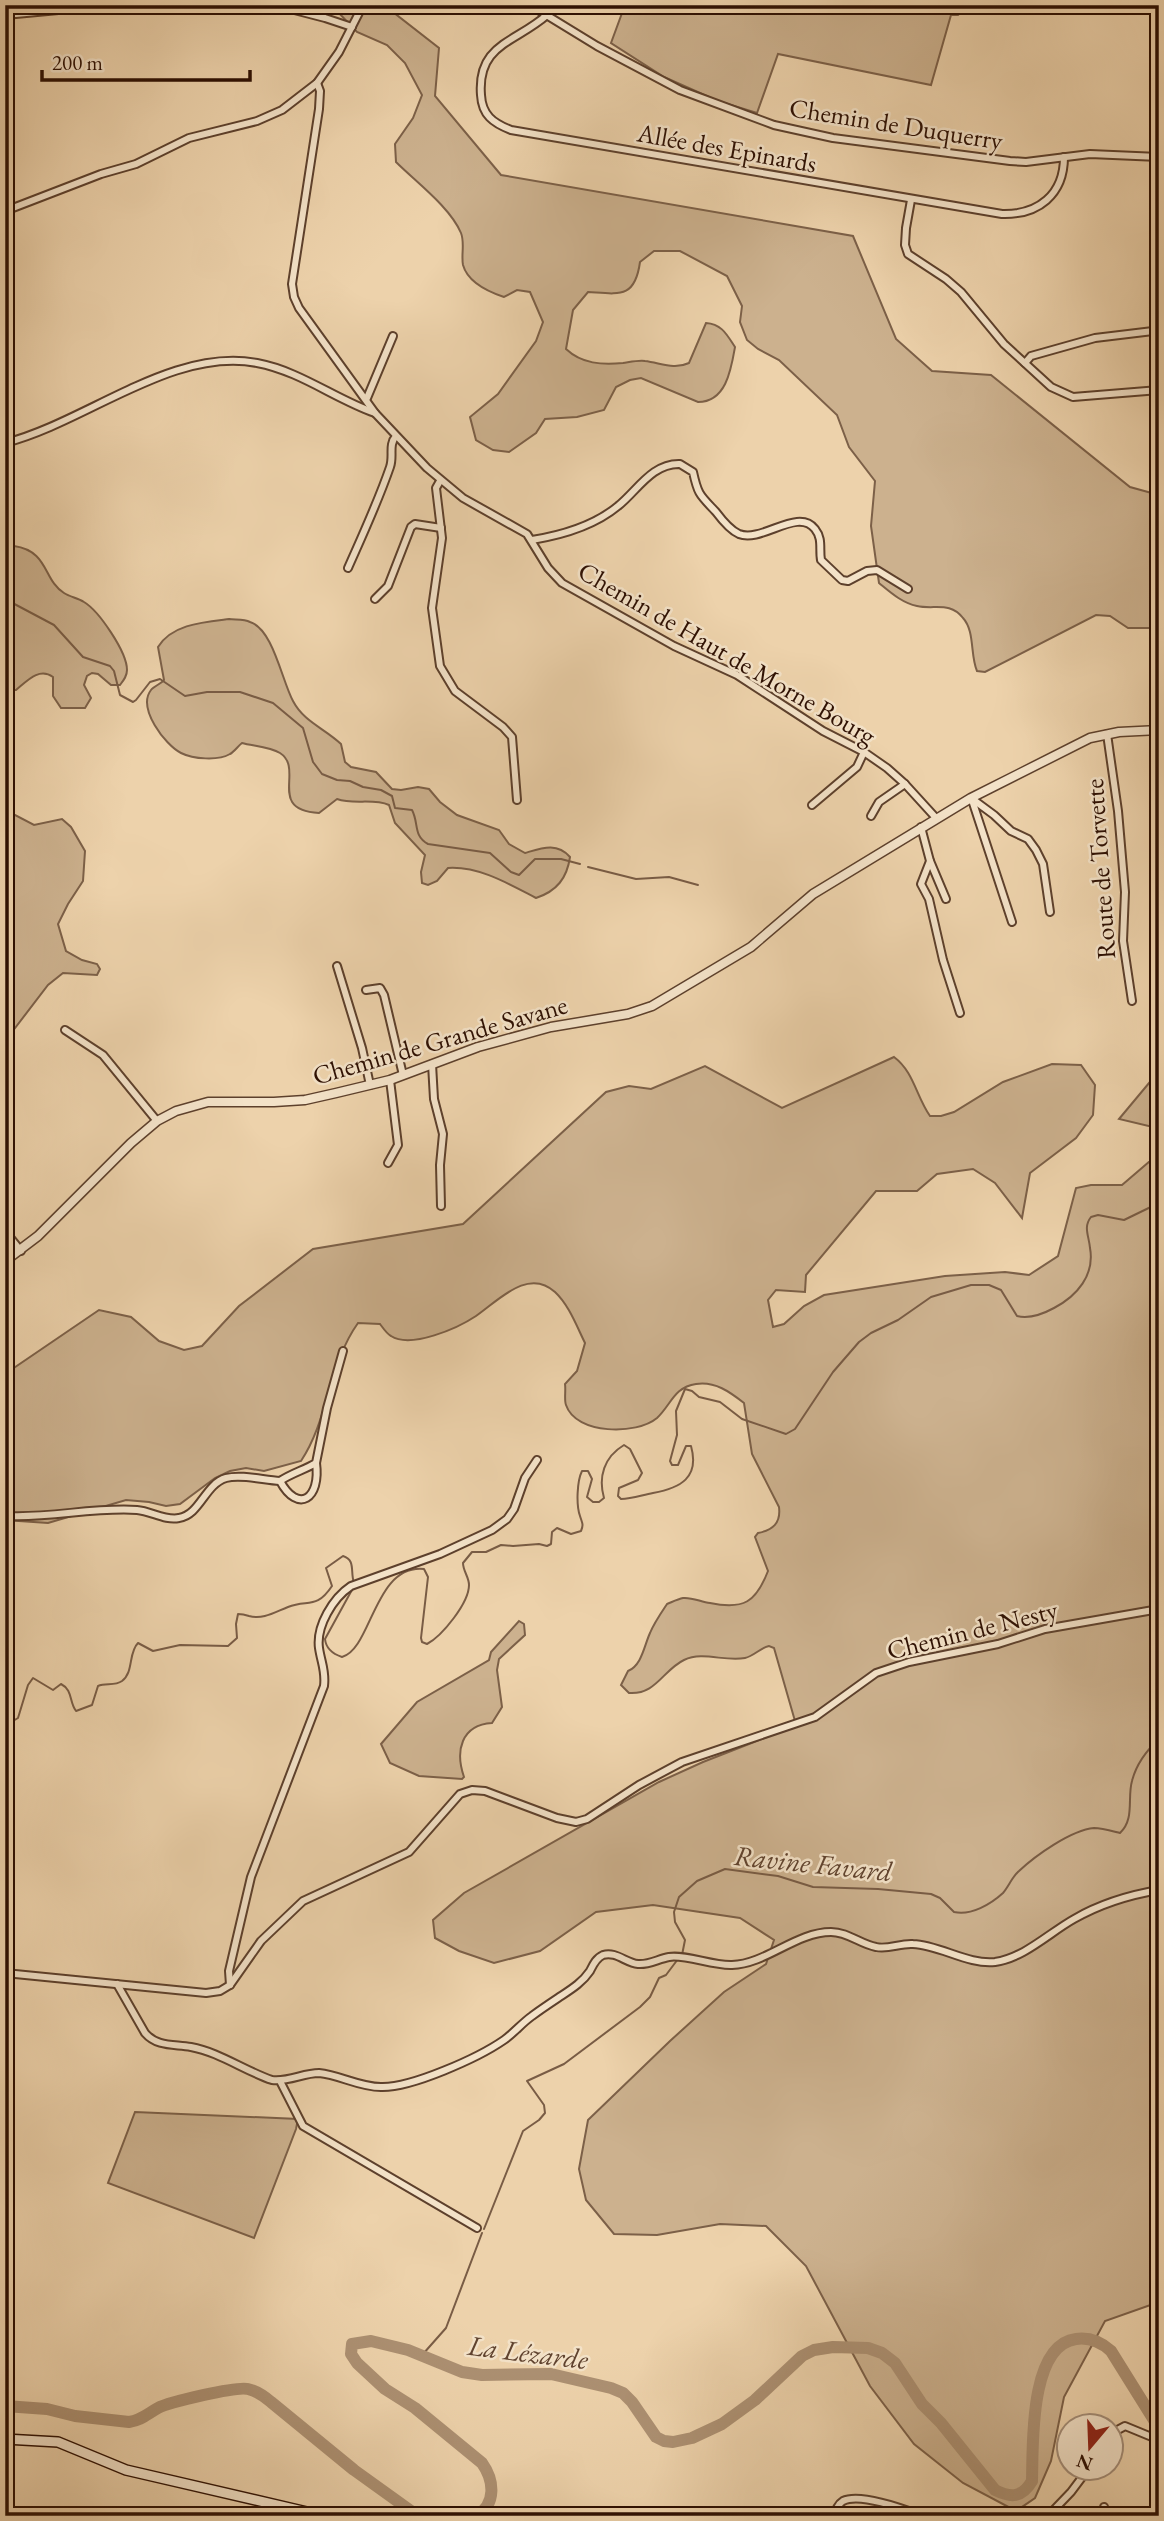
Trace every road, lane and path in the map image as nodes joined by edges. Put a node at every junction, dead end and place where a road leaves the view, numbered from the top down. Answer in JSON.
{"nodes":[{"id":1,"x":112,"y":5,"type":"edge"},
{"id":2,"x":275,"y":5,"type":"edge"},
{"id":3,"x":363,"y":5,"type":"edge"},
{"id":4,"x":530,"y":5,"type":"edge"},
{"id":5,"x":5,"y":15,"type":"edge"},
{"id":6,"x":547,"y":15,"type":"junction"},
{"id":7,"x":352,"y":27,"type":"junction"},
{"id":8,"x":317,"y":83,"type":"junction"},
{"id":9,"x":1064,"y":157,"type":"junction"},
{"id":10,"x":1159,"y":157,"type":"edge"},
{"id":11,"x":911,"y":200,"type":"junction"},
{"id":12,"x":5,"y":212,"type":"edge"},
{"id":13,"x":1153,"y":331,"type":"dead end"},
{"id":14,"x":393,"y":336,"type":"dead end"},
{"id":15,"x":1025,"y":363,"type":"junction"},
{"id":16,"x":1159,"y":390,"type":"edge"},
{"id":17,"x":367,"y":398,"type":"junction"},
{"id":18,"x":375,"y":413,"type":"junction"},
{"id":19,"x":396,"y":436,"type":"junction"},
{"id":20,"x":5,"y":443,"type":"edge"},
{"id":21,"x":440,"y":481,"type":"junction"},
{"id":22,"x":441,"y":528,"type":"junction"},
{"id":23,"x":532,"y":540,"type":"junction"},
{"id":24,"x":348,"y":568,"type":"dead end"},
{"id":25,"x":908,"y":589,"type":"dead end"},
{"id":26,"x":375,"y":599,"type":"dead end"},
{"id":27,"x":1159,"y":730,"type":"edge"},
{"id":28,"x":1107,"y":734,"type":"junction"},
{"id":29,"x":864,"y":752,"type":"junction"},
{"id":30,"x":905,"y":784,"type":"junction"},
{"id":31,"x":971,"y":798,"type":"junction"},
{"id":32,"x":517,"y":800,"type":"dead end"},
{"id":33,"x":812,"y":805,"type":"dead end"},
{"id":34,"x":871,"y":816,"type":"dead end"},
{"id":35,"x":936,"y":818,"type":"junction"},
{"id":36,"x":921,"y":827,"type":"junction"},
{"id":37,"x":930,"y":861,"type":"junction"},
{"id":38,"x":946,"y":899,"type":"dead end"},
{"id":39,"x":1050,"y":912,"type":"dead end"},
{"id":40,"x":1012,"y":922,"type":"dead end"},
{"id":41,"x":337,"y":966,"type":"dead end"},
{"id":42,"x":366,"y":989,"type":"dead end"},
{"id":43,"x":1132,"y":1002,"type":"dead end"},
{"id":44,"x":960,"y":1013,"type":"dead end"},
{"id":45,"x":65,"y":1030,"type":"dead end"},
{"id":46,"x":432,"y":1064,"type":"junction"},
{"id":47,"x":403,"y":1075,"type":"junction"},
{"id":48,"x":390,"y":1080,"type":"junction"},
{"id":49,"x":370,"y":1085,"type":"junction"},
{"id":50,"x":157,"y":1121,"type":"junction"},
{"id":51,"x":388,"y":1163,"type":"dead end"},
{"id":52,"x":441,"y":1206,"type":"dead end"},
{"id":53,"x":5,"y":1231,"type":"edge"},
{"id":54,"x":21,"y":1251,"type":"junction"},
{"id":55,"x":5,"y":1261,"type":"edge"},
{"id":56,"x":343,"y":1351,"type":"dead end"},
{"id":57,"x":537,"y":1460,"type":"dead end"},
{"id":58,"x":316,"y":1463,"type":"junction"},
{"id":59,"x":280,"y":1481,"type":"junction"},
{"id":60,"x":5,"y":1518,"type":"edge"},
{"id":61,"x":1159,"y":1609,"type":"edge"},
{"id":62,"x":1159,"y":1890,"type":"edge"},
{"id":63,"x":5,"y":1973,"type":"edge"},
{"id":64,"x":117,"y":1984,"type":"junction"},
{"id":65,"x":230,"y":1985,"type":"junction"},
{"id":66,"x":279,"y":2081,"type":"junction"},
{"id":67,"x":477,"y":2228,"type":"dead end"},
{"id":68,"x":1126,"y":2426,"type":"edge"},
{"id":69,"x":5,"y":2439,"type":"edge"},
{"id":70,"x":1159,"y":2440,"type":"edge"},
{"id":71,"x":1079,"y":2482,"type":"edge"},
{"id":72,"x":1104,"y":2507,"type":"dead end"},
{"id":73,"x":916,"y":2514,"type":"dead end"},
{"id":74,"x":324,"y":2516,"type":"edge"},
{"id":75,"x":834,"y":2516,"type":"edge"},
{"id":76,"x":1048,"y":2516,"type":"edge"},
{"id":77,"x":1102,"y":2516,"type":"edge"}],
"edges":[{"from":1,"to":5,"type":"street"},
{"from":2,"to":7,"type":"street"},
{"from":3,"to":7,"type":"street"},
{"from":4,"to":6,"type":"street","name":"Chemin de Duquerry"},
{"from":6,"to":9,"type":"street","name":"Chemin de Duquerry"},
{"from":6,"to":11,"type":"street","name":"Allée des Epinards"},
{"from":7,"to":8,"type":"street"},
{"from":8,"to":12,"type":"street"},
{"from":8,"to":17,"type":"street"},
{"from":9,"to":10,"type":"street","name":"Chemin de Duquerry"},
{"from":9,"to":11,"type":"street","name":"Allée des Epinards"},
{"from":11,"to":15,"type":"street"},
{"from":13,"to":15,"type":"street"},
{"from":14,"to":17,"type":"street"},
{"from":15,"to":16,"type":"street"},
{"from":17,"to":18,"type":"street"},
{"from":18,"to":19,"type":"street","name":"Chemin de Haut de Morne Bourg"},
{"from":18,"to":20,"type":"street"},
{"from":19,"to":21,"type":"street","name":"Chemin de Haut de Morne Bourg"},
{"from":19,"to":24,"type":"street"},
{"from":21,"to":22,"type":"street"},
{"from":21,"to":23,"type":"street","name":"Chemin de Haut de Morne Bourg"},
{"from":22,"to":26,"type":"street"},
{"from":22,"to":32,"type":"street"},
{"from":23,"to":25,"type":"street"},
{"from":23,"to":29,"type":"street","name":"Chemin de Haut de Morne Bourg"},
{"from":27,"to":28,"type":"street","name":"Chemin de Grande Savane"},
{"from":28,"to":31,"type":"street","name":"Chemin de Grande Savane"},
{"from":28,"to":43,"type":"street","name":"Route de Torvette"},
{"from":29,"to":30,"type":"street","name":"Chemin de Haut de Morne Bourg"},
{"from":29,"to":33,"type":"street"},
{"from":30,"to":34,"type":"street"},
{"from":30,"to":35,"type":"street","name":"Chemin de Haut de Morne Bourg"},
{"from":31,"to":35,"type":"street","name":"Chemin de Grande Savane"},
{"from":31,"to":39,"type":"street"},
{"from":31,"to":40,"type":"street"},
{"from":35,"to":36,"type":"street","name":"Chemin de Grande Savane"},
{"from":36,"to":37,"type":"street"},
{"from":36,"to":46,"type":"street","name":"Chemin de Grande Savane"},
{"from":37,"to":38,"type":"street"},
{"from":37,"to":44,"type":"street"},
{"from":41,"to":49,"type":"street"},
{"from":42,"to":47,"type":"street"},
{"from":45,"to":50,"type":"street"},
{"from":46,"to":47,"type":"street","name":"Chemin de Grande Savane"},
{"from":46,"to":52,"type":"street"},
{"from":47,"to":48,"type":"street","name":"Chemin de Grande Savane"},
{"from":48,"to":49,"type":"street","name":"Chemin de Grande Savane"},
{"from":48,"to":51,"type":"street"},
{"from":49,"to":50,"type":"street","name":"Chemin de Grande Savane"},
{"from":50,"to":54,"type":"street","name":"Chemin de Grande Savane"},
{"from":53,"to":54,"type":"street"},
{"from":54,"to":55,"type":"street","name":"Chemin de Grande Savane"},
{"from":56,"to":58,"type":"street"},
{"from":57,"to":65,"type":"street"},
{"from":58,"to":59,"type":"street"},
{"from":58,"to":59,"type":"street"},
{"from":59,"to":60,"type":"street"},
{"from":61,"to":65,"type":"street","name":"Chemin de Nesty"},
{"from":62,"to":66,"type":"street"},
{"from":63,"to":64,"type":"street"},
{"from":64,"to":65,"type":"street"},
{"from":64,"to":66,"type":"street"},
{"from":66,"to":67,"type":"street"},
{"from":68,"to":70,"type":"street"},
{"from":69,"to":74,"type":"main road"},
{"from":71,"to":76,"type":"street"},
{"from":72,"to":77,"type":"street"},
{"from":73,"to":75,"type":"street"}]}
